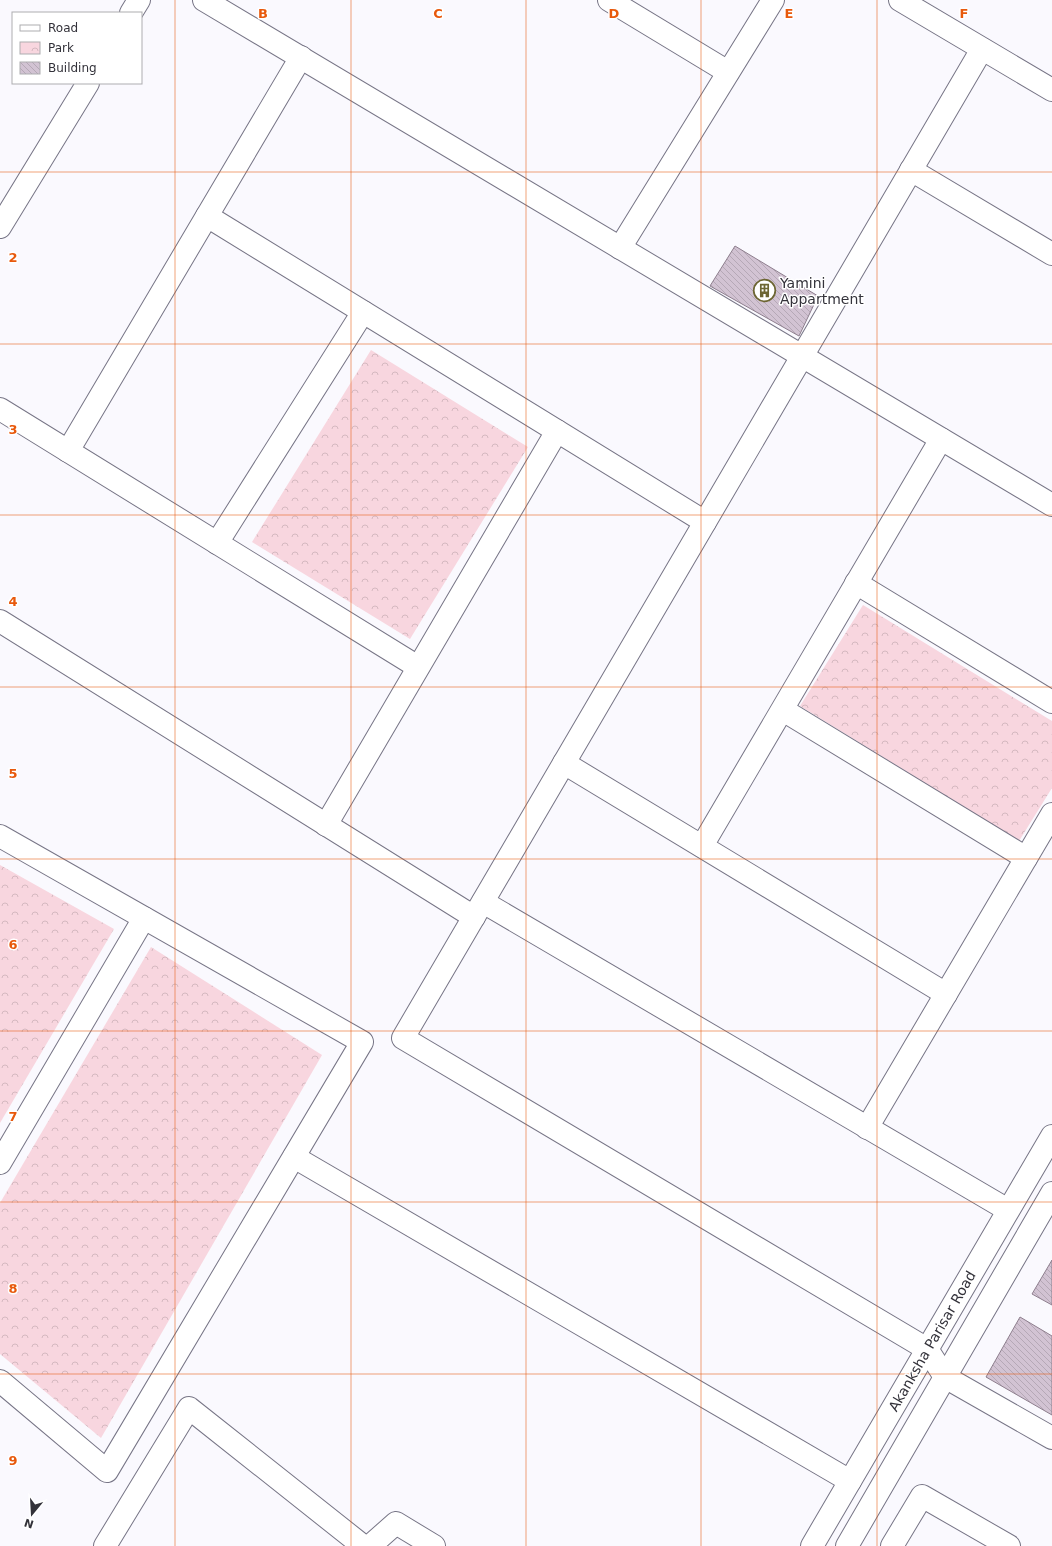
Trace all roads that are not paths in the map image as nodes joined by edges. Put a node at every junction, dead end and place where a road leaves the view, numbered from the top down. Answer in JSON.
{"nodes":[{"id":1,"x":139,"y":0,"type":"edge"},
{"id":2,"x":204,"y":0,"type":"edge"},
{"id":3,"x":609,"y":0,"type":"edge"},
{"id":4,"x":773,"y":0,"type":"edge"},
{"id":5,"x":900,"y":0,"type":"edge"},
{"id":6,"x":132,"y":12,"type":"edge"},
{"id":7,"x":982,"y":49,"type":"junction"},
{"id":8,"x":301,"y":57,"type":"junction"},
{"id":9,"x":728,"y":72,"type":"junction"},
{"id":10,"x":87,"y":84,"type":"edge"},
{"id":11,"x":1052,"y":90,"type":"edge"},
{"id":12,"x":911,"y":170,"type":"junction"},
{"id":13,"x":207,"y":216,"type":"junction"},
{"id":14,"x":0,"y":227,"type":"edge"},
{"id":15,"x":620,"y":248,"type":"junction"},
{"id":16,"x":1052,"y":254,"type":"edge"},
{"id":17,"x":363,"y":312,"type":"junction"},
{"id":18,"x":801,"y":356,"type":"junction"},
{"id":19,"x":0,"y":409,"type":"edge"},
{"id":20,"x":557,"y":431,"type":"junction"},
{"id":21,"x":941,"y":439,"type":"junction"},
{"id":22,"x":68,"y":451,"type":"junction"},
{"id":23,"x":1052,"y":505,"type":"edge"},
{"id":24,"x":705,"y":522,"type":"junction"},
{"id":25,"x":217,"y":543,"type":"junction"},
{"id":26,"x":856,"y":583,"type":"junction"},
{"id":27,"x":0,"y":621,"type":"edge"},
{"id":28,"x":418,"y":667,"type":"junction"},
{"id":29,"x":1052,"y":702,"type":"edge"},
{"id":30,"x":783,"y":710,"type":"junction"},
{"id":31,"x":564,"y":762,"type":"junction"},
{"id":32,"x":1052,"y":814,"type":"edge"},
{"id":33,"x":326,"y":825,"type":"junction"},
{"id":34,"x":0,"y":836,"type":"edge"},
{"id":35,"x":702,"y":846,"type":"junction"},
{"id":36,"x":1026,"y":858,"type":"junction"},
{"id":37,"x":478,"y":909,"type":"junction"},
{"id":38,"x":144,"y":918,"type":"junction"},
{"id":39,"x":946,"y":994,"type":"junction"},
{"id":40,"x":867,"y":1128,"type":"junction"},
{"id":41,"x":1052,"y":1136,"type":"edge"},
{"id":42,"x":294,"y":1157,"type":"junction"},
{"id":43,"x":0,"y":1163,"type":"edge"},
{"id":44,"x":1052,"y":1193,"type":"edge"},
{"id":45,"x":1008,"y":1210,"type":"junction"},
{"id":46,"x":927,"y":1349,"type":"junction"},
{"id":47,"x":945,"y":1377,"type":"junction"},
{"id":48,"x":0,"y":1381,"type":"edge"},
{"id":49,"x":1052,"y":1438,"type":"edge"},
{"id":50,"x":850,"y":1480,"type":"junction"},
{"id":51,"x":105,"y":1546,"type":"edge"},
{"id":52,"x":363,"y":1546,"type":"edge"},
{"id":53,"x":370,"y":1546,"type":"edge"},
{"id":54,"x":434,"y":1546,"type":"edge"},
{"id":55,"x":812,"y":1546,"type":"edge"},
{"id":56,"x":847,"y":1546,"type":"edge"},
{"id":57,"x":892,"y":1546,"type":"edge"},
{"id":58,"x":1009,"y":1546,"type":"edge"}],
"edges":[{"from":1,"to":6,"type":"street"},
{"from":2,"to":8,"type":"street"},
{"from":3,"to":9,"type":"street"},
{"from":4,"to":9,"type":"street"},
{"from":5,"to":7,"type":"street"},
{"from":7,"to":11,"type":"street"},
{"from":7,"to":12,"type":"street"},
{"from":8,"to":13,"type":"street"},
{"from":8,"to":15,"type":"street"},
{"from":9,"to":15,"type":"street"},
{"from":10,"to":14,"type":"street"},
{"from":12,"to":16,"type":"street"},
{"from":12,"to":18,"type":"street"},
{"from":13,"to":17,"type":"street"},
{"from":13,"to":22,"type":"street"},
{"from":15,"to":18,"type":"street"},
{"from":17,"to":20,"type":"street"},
{"from":17,"to":25,"type":"street"},
{"from":18,"to":21,"type":"street"},
{"from":18,"to":24,"type":"street"},
{"from":19,"to":22,"type":"street"},
{"from":20,"to":24,"type":"street"},
{"from":20,"to":28,"type":"street"},
{"from":21,"to":23,"type":"street"},
{"from":21,"to":26,"type":"street"},
{"from":22,"to":25,"type":"street"},
{"from":24,"to":31,"type":"street"},
{"from":25,"to":28,"type":"street"},
{"from":26,"to":29,"type":"street"},
{"from":26,"to":30,"type":"street"},
{"from":27,"to":33,"type":"street"},
{"from":28,"to":33,"type":"street"},
{"from":30,"to":35,"type":"street"},
{"from":30,"to":36,"type":"street"},
{"from":31,"to":35,"type":"street"},
{"from":31,"to":37,"type":"street"},
{"from":32,"to":36,"type":"street"},
{"from":33,"to":37,"type":"street"},
{"from":34,"to":38,"type":"street"},
{"from":35,"to":39,"type":"street"},
{"from":36,"to":39,"type":"street"},
{"from":37,"to":40,"type":"street"},
{"from":37,"to":46,"type":"street"},
{"from":38,"to":42,"type":"street"},
{"from":38,"to":43,"type":"street"},
{"from":39,"to":40,"type":"street"},
{"from":40,"to":45,"type":"street"},
{"from":41,"to":45,"type":"street","name":"Akanksha Parisar Road"},
{"from":42,"to":48,"type":"street"},
{"from":42,"to":50,"type":"street"},
{"from":44,"to":47,"type":"street","name":"Akanksha Parisar Road"},
{"from":45,"to":46,"type":"street","name":"Akanksha Parisar Road"},
{"from":46,"to":47,"type":"street"},
{"from":46,"to":50,"type":"street","name":"Akanksha Parisar Road"},
{"from":47,"to":49,"type":"street"},
{"from":47,"to":56,"type":"street","name":"Akanksha Parisar Road"},
{"from":50,"to":55,"type":"street","name":"Akanksha Parisar Road"},
{"from":51,"to":52,"type":"street"},
{"from":53,"to":54,"type":"street"},
{"from":57,"to":58,"type":"street"}]}
